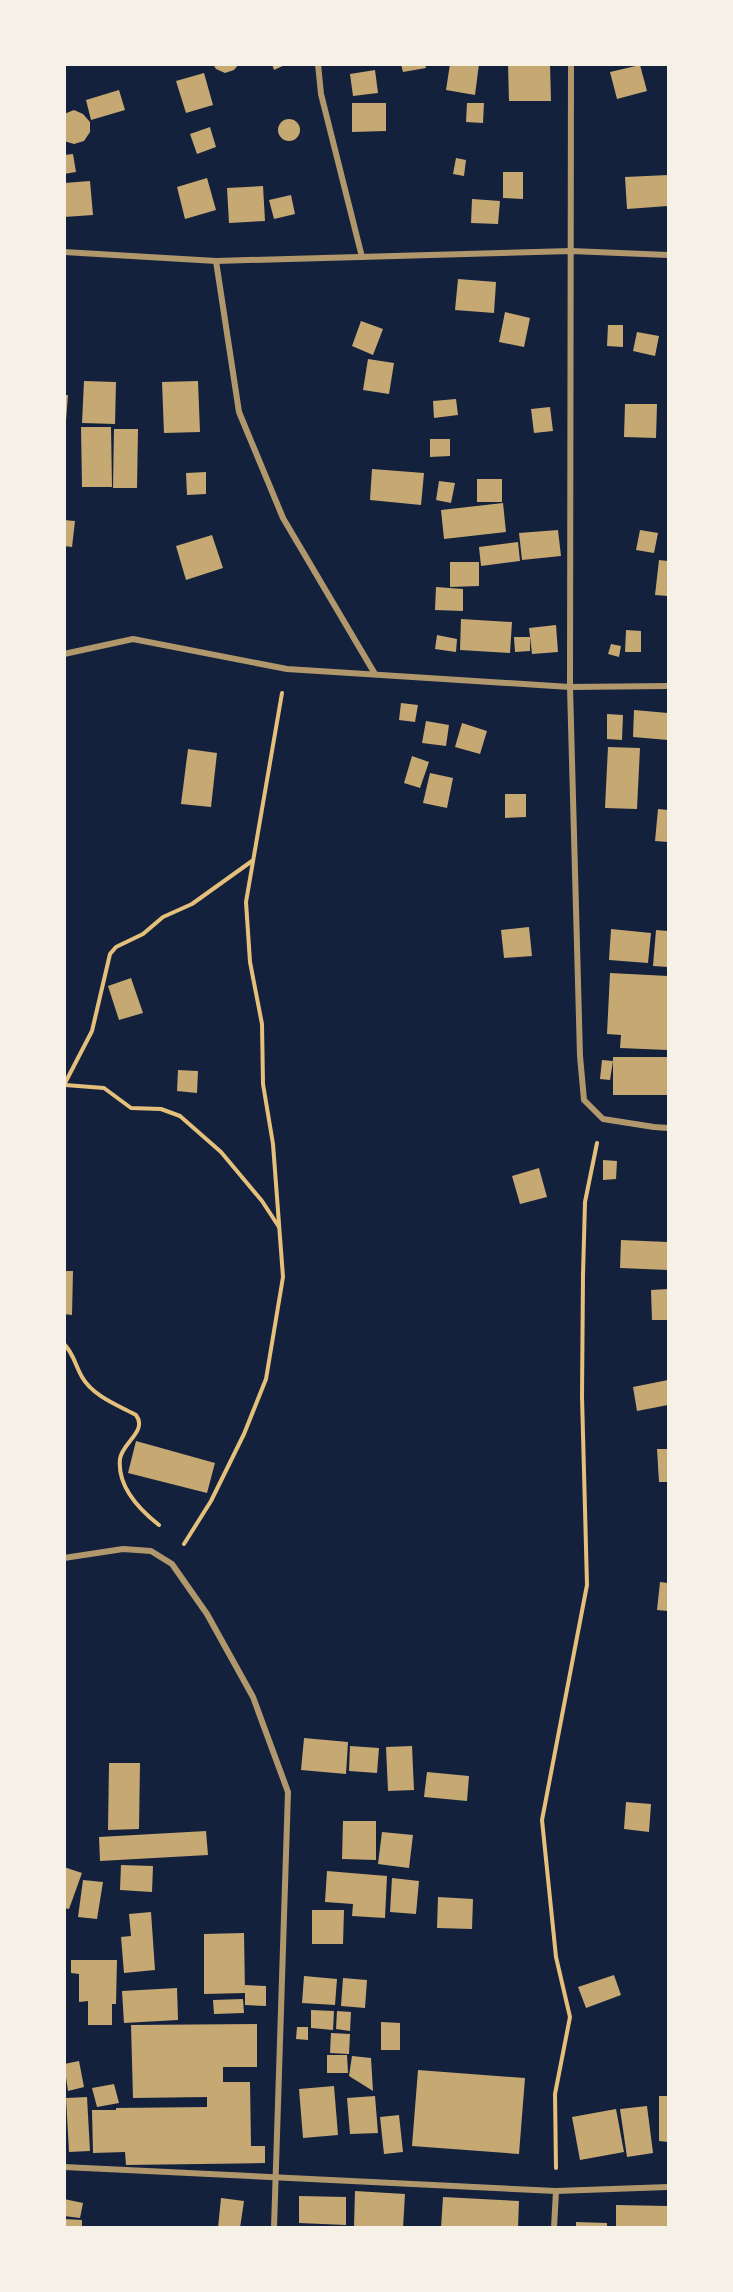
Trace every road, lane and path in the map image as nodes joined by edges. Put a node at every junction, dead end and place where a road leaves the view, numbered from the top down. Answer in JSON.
{"nodes":[{"id":1,"x":318,"y":64,"type":"edge"},
{"id":2,"x":571,"y":64,"type":"edge"},
{"id":3,"x":571,"y":251,"type":"junction"},
{"id":4,"x":64,"y":252,"type":"edge"},
{"id":5,"x":669,"y":255,"type":"edge"},
{"id":6,"x":362,"y":257,"type":"junction"},
{"id":7,"x":216,"y":261,"type":"junction"},
{"id":8,"x":64,"y":654,"type":"edge"},
{"id":9,"x":287,"y":669,"type":"junction"},
{"id":10,"x":375,"y":674,"type":"junction"},
{"id":11,"x":669,"y":686,"type":"edge"},
{"id":12,"x":570,"y":687,"type":"junction"},
{"id":13,"x":253,"y":861,"type":"junction"},
{"id":14,"x":65,"y":1085,"type":"edge"},
{"id":15,"x":603,"y":1119,"type":"junction"},
{"id":16,"x":669,"y":1128,"type":"edge"},
{"id":17,"x":280,"y":1228,"type":"junction"},
{"id":18,"x":64,"y":1344,"type":"edge"},
{"id":19,"x":167,"y":1531,"type":"dead end"},
{"id":20,"x":175,"y":1538,"type":"dead end"},
{"id":21,"x":64,"y":1558,"type":"edge"},
{"id":22,"x":64,"y":2167,"type":"edge"},
{"id":23,"x":277,"y":2176,"type":"junction"},
{"id":24,"x":669,"y":2187,"type":"edge"},
{"id":25,"x":556,"y":2191,"type":"junction"},
{"id":26,"x":274,"y":2228,"type":"edge"},
{"id":27,"x":554,"y":2228,"type":"edge"}],
"edges":[{"from":1,"to":6,"type":"street"},
{"from":2,"to":3,"type":"street"},
{"from":3,"to":5,"type":"street"},
{"from":3,"to":6,"type":"street"},
{"from":3,"to":12,"type":"street"},
{"from":4,"to":7,"type":"street"},
{"from":6,"to":7,"type":"street"},
{"from":7,"to":10,"type":"street"},
{"from":8,"to":9,"type":"street"},
{"from":9,"to":10,"type":"street"},
{"from":9,"to":13,"type":"path"},
{"from":10,"to":12,"type":"street"},
{"from":11,"to":12,"type":"street"},
{"from":12,"to":15,"type":"street"},
{"from":13,"to":14,"type":"path"},
{"from":13,"to":17,"type":"path"},
{"from":14,"to":17,"type":"path"},
{"from":15,"to":16,"type":"street"},
{"from":15,"to":25,"type":"path"},
{"from":17,"to":20,"type":"path"},
{"from":18,"to":19,"type":"path"},
{"from":21,"to":23,"type":"street"},
{"from":22,"to":23,"type":"street"},
{"from":23,"to":25,"type":"street"},
{"from":23,"to":26,"type":"street"},
{"from":24,"to":25,"type":"street"},
{"from":25,"to":27,"type":"street"}]}
